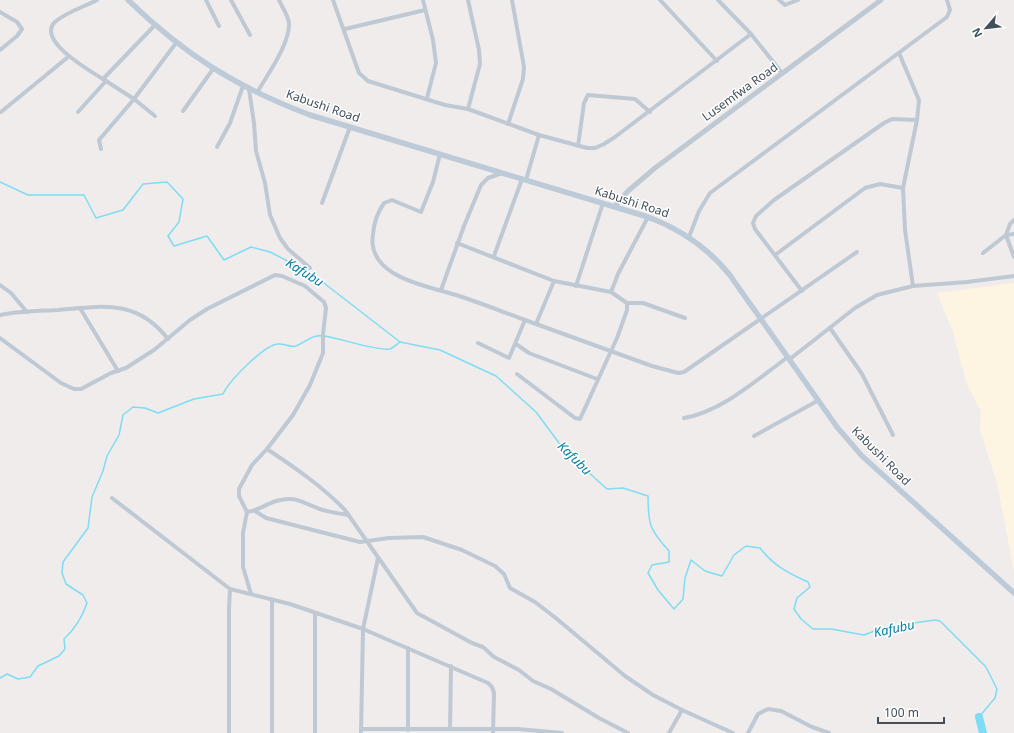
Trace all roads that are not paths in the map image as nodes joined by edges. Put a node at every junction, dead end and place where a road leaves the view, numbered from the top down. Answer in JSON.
{"nodes":[{"id":1,"x":96,"y":0,"type":"edge"},
{"id":2,"x":128,"y":0,"type":"edge"},
{"id":3,"x":206,"y":0,"type":"edge"},
{"id":4,"x":232,"y":0,"type":"edge"},
{"id":5,"x":279,"y":0,"type":"edge"},
{"id":6,"x":333,"y":0,"type":"edge"},
{"id":7,"x":423,"y":0,"type":"edge"},
{"id":8,"x":468,"y":0,"type":"edge"},
{"id":9,"x":512,"y":0,"type":"edge"},
{"id":10,"x":660,"y":0,"type":"edge"},
{"id":11,"x":718,"y":0,"type":"edge"},
{"id":12,"x":779,"y":0,"type":"edge"},
{"id":13,"x":798,"y":0,"type":"edge"},
{"id":14,"x":881,"y":0,"type":"edge"},
{"id":15,"x":947,"y":0,"type":"edge"},
{"id":16,"x":425,"y":10,"type":"junction"},
{"id":17,"x":0,"y":12,"type":"edge"},
{"id":18,"x":155,"y":25,"type":"junction"},
{"id":19,"x":219,"y":26,"type":"dead end"},
{"id":20,"x":345,"y":29,"type":"junction"},
{"id":21,"x":751,"y":34,"type":"junction"},
{"id":22,"x":250,"y":35,"type":"dead end"},
{"id":23,"x":176,"y":43,"type":"junction"},
{"id":24,"x":0,"y":50,"type":"edge"},
{"id":25,"x":898,"y":53,"type":"junction"},
{"id":26,"x":68,"y":56,"type":"junction"},
{"id":27,"x":716,"y":62,"type":"junction"},
{"id":28,"x":213,"y":69,"type":"junction"},
{"id":29,"x":782,"y":73,"type":"junction"},
{"id":30,"x":105,"y":80,"type":"junction"},
{"id":31,"x":246,"y":88,"type":"junction"},
{"id":32,"x":257,"y":93,"type":"junction"},
{"id":33,"x":427,"y":98,"type":"junction"},
{"id":34,"x":134,"y":99,"type":"junction"},
{"id":35,"x":468,"y":109,"type":"junction"},
{"id":36,"x":183,"y":111,"type":"dead end"},
{"id":37,"x":1,"y":112,"type":"dead end"},
{"id":38,"x":78,"y":112,"type":"dead end"},
{"id":39,"x":650,"y":112,"type":"junction"},
{"id":40,"x":155,"y":116,"type":"dead end"},
{"id":41,"x":917,"y":120,"type":"junction"},
{"id":42,"x":508,"y":124,"type":"junction"},
{"id":43,"x":350,"y":127,"type":"junction"},
{"id":44,"x":539,"y":135,"type":"junction"},
{"id":45,"x":578,"y":146,"type":"junction"},
{"id":46,"x":216,"y":147,"type":"dead end"},
{"id":47,"x":100,"y":149,"type":"dead end"},
{"id":48,"x":440,"y":154,"type":"junction"},
{"id":49,"x":502,"y":173,"type":"junction"},
{"id":50,"x":524,"y":180,"type":"junction"},
{"id":51,"x":903,"y":188,"type":"junction"},
{"id":52,"x":322,"y":203,"type":"dead end"},
{"id":53,"x":603,"y":203,"type":"junction"},
{"id":54,"x":615,"y":206,"type":"junction"},
{"id":55,"x":648,"y":217,"type":"junction"},
{"id":56,"x":1014,"y":220,"type":"edge"},
{"id":57,"x":1014,"y":234,"type":"edge"},
{"id":58,"x":1006,"y":235,"type":"junction"},
{"id":59,"x":689,"y":237,"type":"junction"},
{"id":60,"x":457,"y":243,"type":"junction"},
{"id":61,"x":857,"y":252,"type":"dead end"},
{"id":62,"x":983,"y":253,"type":"dead end"},
{"id":63,"x":774,"y":255,"type":"junction"},
{"id":64,"x":494,"y":256,"type":"junction"},
{"id":65,"x":1014,"y":257,"type":"edge"},
{"id":66,"x":310,"y":268,"type":"dead end"},
{"id":67,"x":1014,"y":276,"type":"edge"},
{"id":68,"x":554,"y":281,"type":"junction"},
{"id":69,"x":0,"y":285,"type":"edge"},
{"id":70,"x":576,"y":286,"type":"junction"},
{"id":71,"x":912,"y":286,"type":"junction"},
{"id":72,"x":441,"y":290,"type":"junction"},
{"id":73,"x":802,"y":291,"type":"junction"},
{"id":74,"x":611,"y":292,"type":"junction"},
{"id":75,"x":627,"y":303,"type":"junction"},
{"id":76,"x":80,"y":308,"type":"junction"},
{"id":77,"x":27,"y":312,"type":"junction"},
{"id":78,"x":0,"y":315,"type":"edge"},
{"id":79,"x":685,"y":318,"type":"dead end"},
{"id":80,"x":761,"y":319,"type":"junction"},
{"id":81,"x":525,"y":320,"type":"junction"},
{"id":82,"x":536,"y":324,"type":"junction"},
{"id":83,"x":830,"y":328,"type":"junction"},
{"id":84,"x":0,"y":338,"type":"edge"},
{"id":85,"x":168,"y":339,"type":"junction"},
{"id":86,"x":478,"y":343,"type":"dead end"},
{"id":87,"x":516,"y":344,"type":"junction"},
{"id":88,"x":611,"y":350,"type":"junction"},
{"id":89,"x":789,"y":358,"type":"junction"},
{"id":90,"x":118,"y":371,"type":"junction"},
{"id":91,"x":517,"y":374,"type":"dead end"},
{"id":92,"x":597,"y":379,"type":"junction"},
{"id":93,"x":818,"y":400,"type":"junction"},
{"id":94,"x":684,"y":418,"type":"dead end"},
{"id":95,"x":893,"y":435,"type":"dead end"},
{"id":96,"x":754,"y":436,"type":"dead end"},
{"id":97,"x":267,"y":449,"type":"junction"},
{"id":98,"x":112,"y":498,"type":"dead end"},
{"id":99,"x":254,"y":511,"type":"junction"},
{"id":100,"x":247,"y":512,"type":"junction"},
{"id":101,"x":349,"y":516,"type":"junction"},
{"id":102,"x":368,"y":541,"type":"junction"},
{"id":103,"x":378,"y":558,"type":"junction"},
{"id":104,"x":230,"y":589,"type":"junction"},
{"id":105,"x":1014,"y":593,"type":"edge"},
{"id":106,"x":251,"y":594,"type":"junction"},
{"id":107,"x":272,"y":600,"type":"junction"},
{"id":108,"x":315,"y":614,"type":"junction"},
{"id":109,"x":363,"y":629,"type":"junction"},
{"id":110,"x":408,"y":648,"type":"junction"},
{"id":111,"x":451,"y":666,"type":"junction"},
{"id":112,"x":682,"y":710,"type":"junction"},
{"id":113,"x":450,"y":729,"type":"junction"},
{"id":114,"x":408,"y":730,"type":"junction"},
{"id":115,"x":361,"y":731,"type":"edge"},
{"id":116,"x":493,"y":731,"type":"edge"},
{"id":117,"x":552,"y":732,"type":"edge"},
{"id":118,"x":229,"y":733,"type":"edge"},
{"id":119,"x":272,"y":733,"type":"edge"},
{"id":120,"x":315,"y":733,"type":"edge"},
{"id":121,"x":562,"y":733,"type":"edge"},
{"id":122,"x":628,"y":733,"type":"edge"},
{"id":123,"x":669,"y":733,"type":"edge"},
{"id":124,"x":733,"y":733,"type":"edge"},
{"id":125,"x":748,"y":733,"type":"edge"},
{"id":126,"x":827,"y":733,"type":"edge"}],
"edges":[{"from":1,"to":26,"type":"street"},
{"from":2,"to":18,"type":"main road","name":"Kabushi Road"},
{"from":3,"to":19,"type":"street"},
{"from":4,"to":22,"type":"street"},
{"from":5,"to":32,"type":"street"},
{"from":6,"to":20,"type":"street"},
{"from":7,"to":16,"type":"street"},
{"from":8,"to":35,"type":"street"},
{"from":9,"to":42,"type":"street"},
{"from":10,"to":27,"type":"street"},
{"from":11,"to":21,"type":"street"},
{"from":12,"to":13,"type":"street"},
{"from":14,"to":29,"type":"street","name":"Lusemfwa Road"},
{"from":15,"to":25,"type":"street"},
{"from":16,"to":20,"type":"street"},
{"from":16,"to":33,"type":"street"},
{"from":17,"to":24,"type":"street"},
{"from":18,"to":23,"type":"main road","name":"Kabushi Road"},
{"from":18,"to":30,"type":"street"},
{"from":20,"to":33,"type":"street"},
{"from":21,"to":27,"type":"street"},
{"from":21,"to":29,"type":"street"},
{"from":23,"to":28,"type":"main road","name":"Kabushi Road"},
{"from":23,"to":34,"type":"street"},
{"from":25,"to":41,"type":"street"},
{"from":25,"to":59,"type":"street"},
{"from":26,"to":30,"type":"street"},
{"from":26,"to":37,"type":"street"},
{"from":27,"to":39,"type":"street"},
{"from":28,"to":31,"type":"main road","name":"Kabushi Road"},
{"from":28,"to":36,"type":"street"},
{"from":29,"to":54,"type":"street","name":"Lusemfwa Road"},
{"from":30,"to":34,"type":"street"},
{"from":30,"to":38,"type":"street"},
{"from":31,"to":32,"type":"main road","name":"Kabushi Road"},
{"from":31,"to":46,"type":"street"},
{"from":31,"to":66,"type":"street"},
{"from":32,"to":43,"type":"main road","name":"Kabushi Road"},
{"from":33,"to":35,"type":"street"},
{"from":34,"to":40,"type":"street"},
{"from":34,"to":47,"type":"street"},
{"from":35,"to":42,"type":"street"},
{"from":39,"to":45,"type":"street"},
{"from":39,"to":45,"type":"street"},
{"from":41,"to":51,"type":"street"},
{"from":41,"to":63,"type":"street"},
{"from":42,"to":44,"type":"street"},
{"from":43,"to":48,"type":"main road","name":"Kabushi Road"},
{"from":43,"to":52,"type":"street"},
{"from":44,"to":45,"type":"street"},
{"from":44,"to":50,"type":"street"},
{"from":48,"to":49,"type":"main road","name":"Kabushi Road"},
{"from":48,"to":72,"type":"street"},
{"from":49,"to":50,"type":"main road","name":"Kabushi Road"},
{"from":49,"to":60,"type":"street"},
{"from":50,"to":53,"type":"main road","name":"Kabushi Road"},
{"from":50,"to":64,"type":"street"},
{"from":51,"to":63,"type":"street"},
{"from":51,"to":71,"type":"street"},
{"from":53,"to":54,"type":"main road","name":"Kabushi Road"},
{"from":53,"to":70,"type":"street"},
{"from":54,"to":55,"type":"main road","name":"Kabushi Road"},
{"from":55,"to":59,"type":"main road","name":"Kabushi Road"},
{"from":55,"to":74,"type":"street"},
{"from":56,"to":58,"type":"street"},
{"from":57,"to":58,"type":"street"},
{"from":58,"to":62,"type":"street"},
{"from":58,"to":65,"type":"street"},
{"from":59,"to":80,"type":"main road","name":"Kabushi Road"},
{"from":60,"to":64,"type":"street"},
{"from":60,"to":72,"type":"street"},
{"from":61,"to":73,"type":"street"},
{"from":63,"to":73,"type":"street"},
{"from":64,"to":68,"type":"street"},
{"from":67,"to":71,"type":"street"},
{"from":68,"to":70,"type":"street"},
{"from":68,"to":82,"type":"street"},
{"from":69,"to":77,"type":"street"},
{"from":70,"to":74,"type":"street"},
{"from":71,"to":83,"type":"street"},
{"from":72,"to":81,"type":"street"},
{"from":73,"to":80,"type":"street"},
{"from":74,"to":75,"type":"street"},
{"from":75,"to":79,"type":"street"},
{"from":75,"to":88,"type":"street"},
{"from":76,"to":77,"type":"street"},
{"from":76,"to":85,"type":"street"},
{"from":76,"to":90,"type":"street"},
{"from":77,"to":78,"type":"street"},
{"from":80,"to":88,"type":"street"},
{"from":80,"to":89,"type":"main road","name":"Kabushi Road"},
{"from":81,"to":82,"type":"street"},
{"from":81,"to":87,"type":"street"},
{"from":82,"to":88,"type":"street"},
{"from":83,"to":89,"type":"street"},
{"from":83,"to":95,"type":"street"},
{"from":84,"to":90,"type":"street"},
{"from":85,"to":90,"type":"street"},
{"from":85,"to":97,"type":"street"},
{"from":86,"to":87,"type":"street"},
{"from":87,"to":92,"type":"street"},
{"from":88,"to":92,"type":"street"},
{"from":89,"to":93,"type":"main road","name":"Kabushi Road"},
{"from":89,"to":94,"type":"street"},
{"from":91,"to":92,"type":"street"},
{"from":93,"to":96,"type":"street"},
{"from":93,"to":105,"type":"main road","name":"Kabushi Road"},
{"from":97,"to":100,"type":"street"},
{"from":97,"to":101,"type":"street"},
{"from":98,"to":104,"type":"street"},
{"from":99,"to":100,"type":"street"},
{"from":99,"to":101,"type":"street"},
{"from":99,"to":102,"type":"street"},
{"from":100,"to":106,"type":"street"},
{"from":101,"to":102,"type":"street"},
{"from":102,"to":103,"type":"street"},
{"from":102,"to":112,"type":"street"},
{"from":103,"to":109,"type":"street"},
{"from":103,"to":122,"type":"street"},
{"from":104,"to":106,"type":"street"},
{"from":104,"to":118,"type":"street"},
{"from":106,"to":107,"type":"street"},
{"from":107,"to":108,"type":"street"},
{"from":107,"to":119,"type":"street"},
{"from":108,"to":109,"type":"street"},
{"from":108,"to":120,"type":"street"},
{"from":109,"to":110,"type":"street"},
{"from":109,"to":115,"type":"street"},
{"from":110,"to":111,"type":"street"},
{"from":110,"to":114,"type":"street"},
{"from":111,"to":113,"type":"street"},
{"from":111,"to":116,"type":"street"},
{"from":112,"to":123,"type":"street"},
{"from":112,"to":124,"type":"street"},
{"from":113,"to":114,"type":"street"},
{"from":113,"to":116,"type":"street"},
{"from":114,"to":115,"type":"street"},
{"from":116,"to":117,"type":"street"},
{"from":117,"to":121,"type":"street"},
{"from":125,"to":126,"type":"street"}]}
